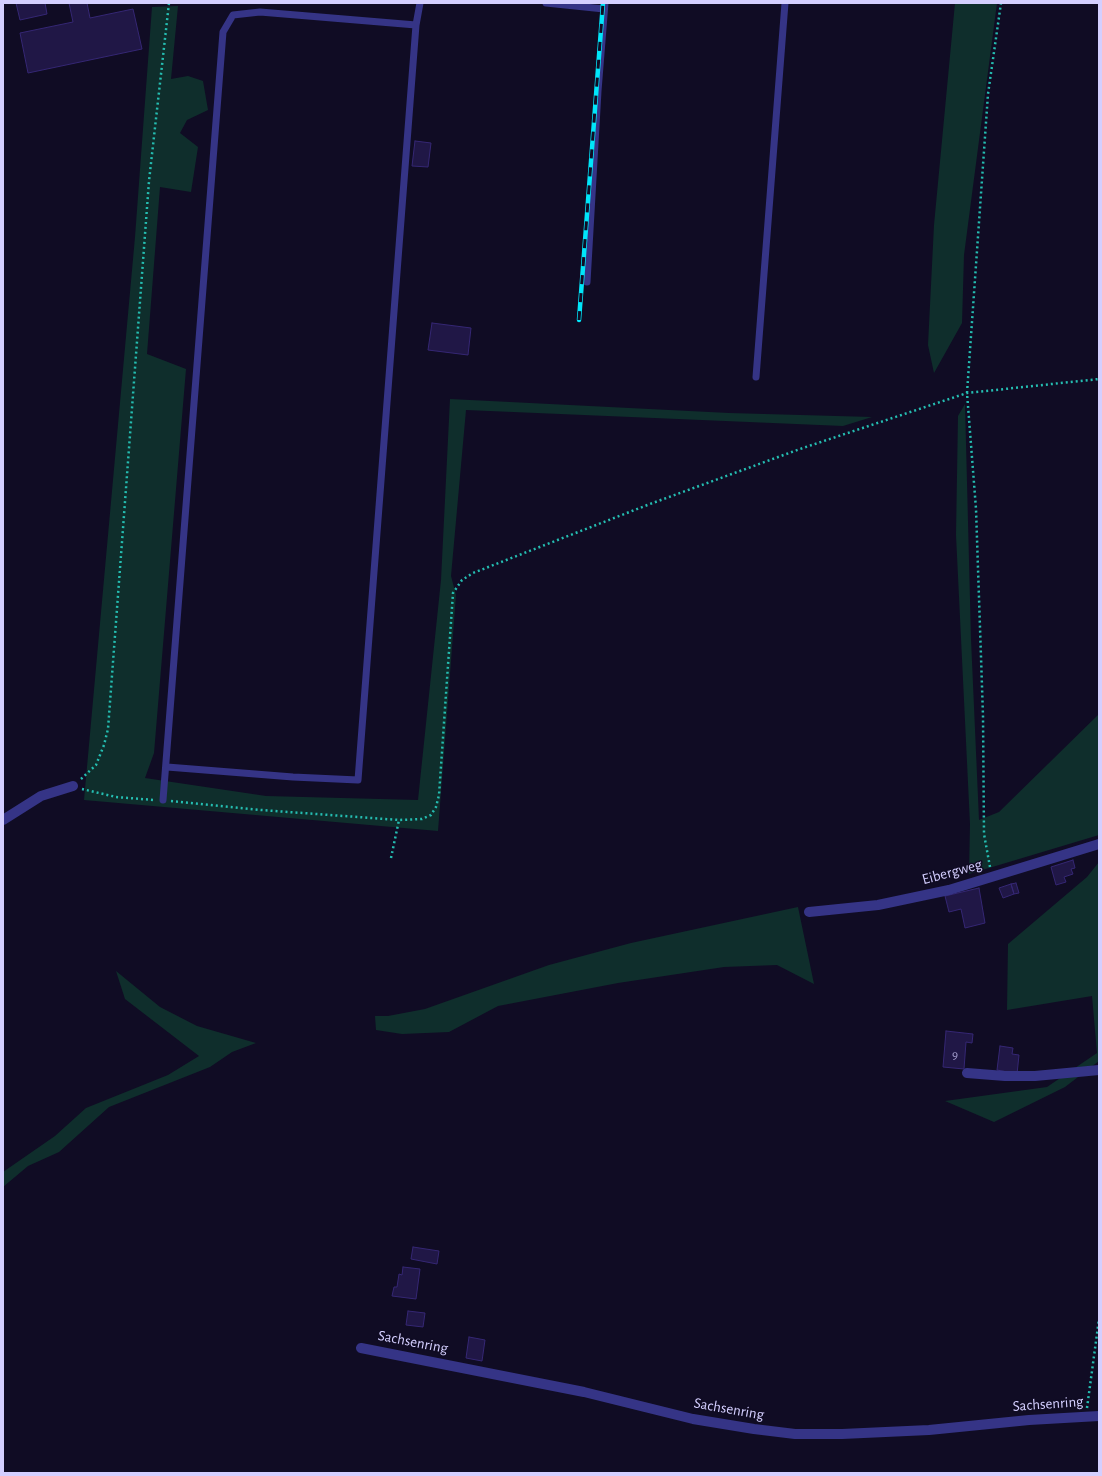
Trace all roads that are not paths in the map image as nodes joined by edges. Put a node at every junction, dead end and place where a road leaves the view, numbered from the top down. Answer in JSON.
{"nodes":[{"id":1,"x":420,"y":3,"type":"edge"},
{"id":2,"x":546,"y":3,"type":"edge"},
{"id":3,"x":785,"y":3,"type":"edge"},
{"id":4,"x":605,"y":6,"type":"edge"},
{"id":5,"x":416,"y":25,"type":"junction"},
{"id":6,"x":587,"y":282,"type":"dead end"},
{"id":7,"x":756,"y":377,"type":"dead end"},
{"id":8,"x":167,"y":767,"type":"junction"},
{"id":9,"x":73,"y":786,"type":"road end"},
{"id":10,"x":163,"y":800,"type":"road end"},
{"id":11,"x":3,"y":820,"type":"edge"},
{"id":12,"x":1099,"y":844,"type":"edge"},
{"id":13,"x":809,"y":912,"type":"dead end"},
{"id":14,"x":1099,"y":1070,"type":"edge"},
{"id":15,"x":967,"y":1073,"type":"dead end"},
{"id":16,"x":361,"y":1348,"type":"dead end"},
{"id":17,"x":1099,"y":1416,"type":"edge"}],
"edges":[{"from":1,"to":5,"type":"lane"},
{"from":2,"to":4,"type":"lane"},
{"from":3,"to":7,"type":"lane"},
{"from":4,"to":6,"type":"lane"},
{"from":5,"to":8,"type":"lane"},
{"from":5,"to":8,"type":"lane"},
{"from":8,"to":10,"type":"lane"},
{"from":9,"to":11,"type":"street"},
{"from":12,"to":13,"type":"street","name":"Eibergweg"},
{"from":14,"to":15,"type":"street"},
{"from":16,"to":17,"type":"street","name":"Sachsenring"}]}
